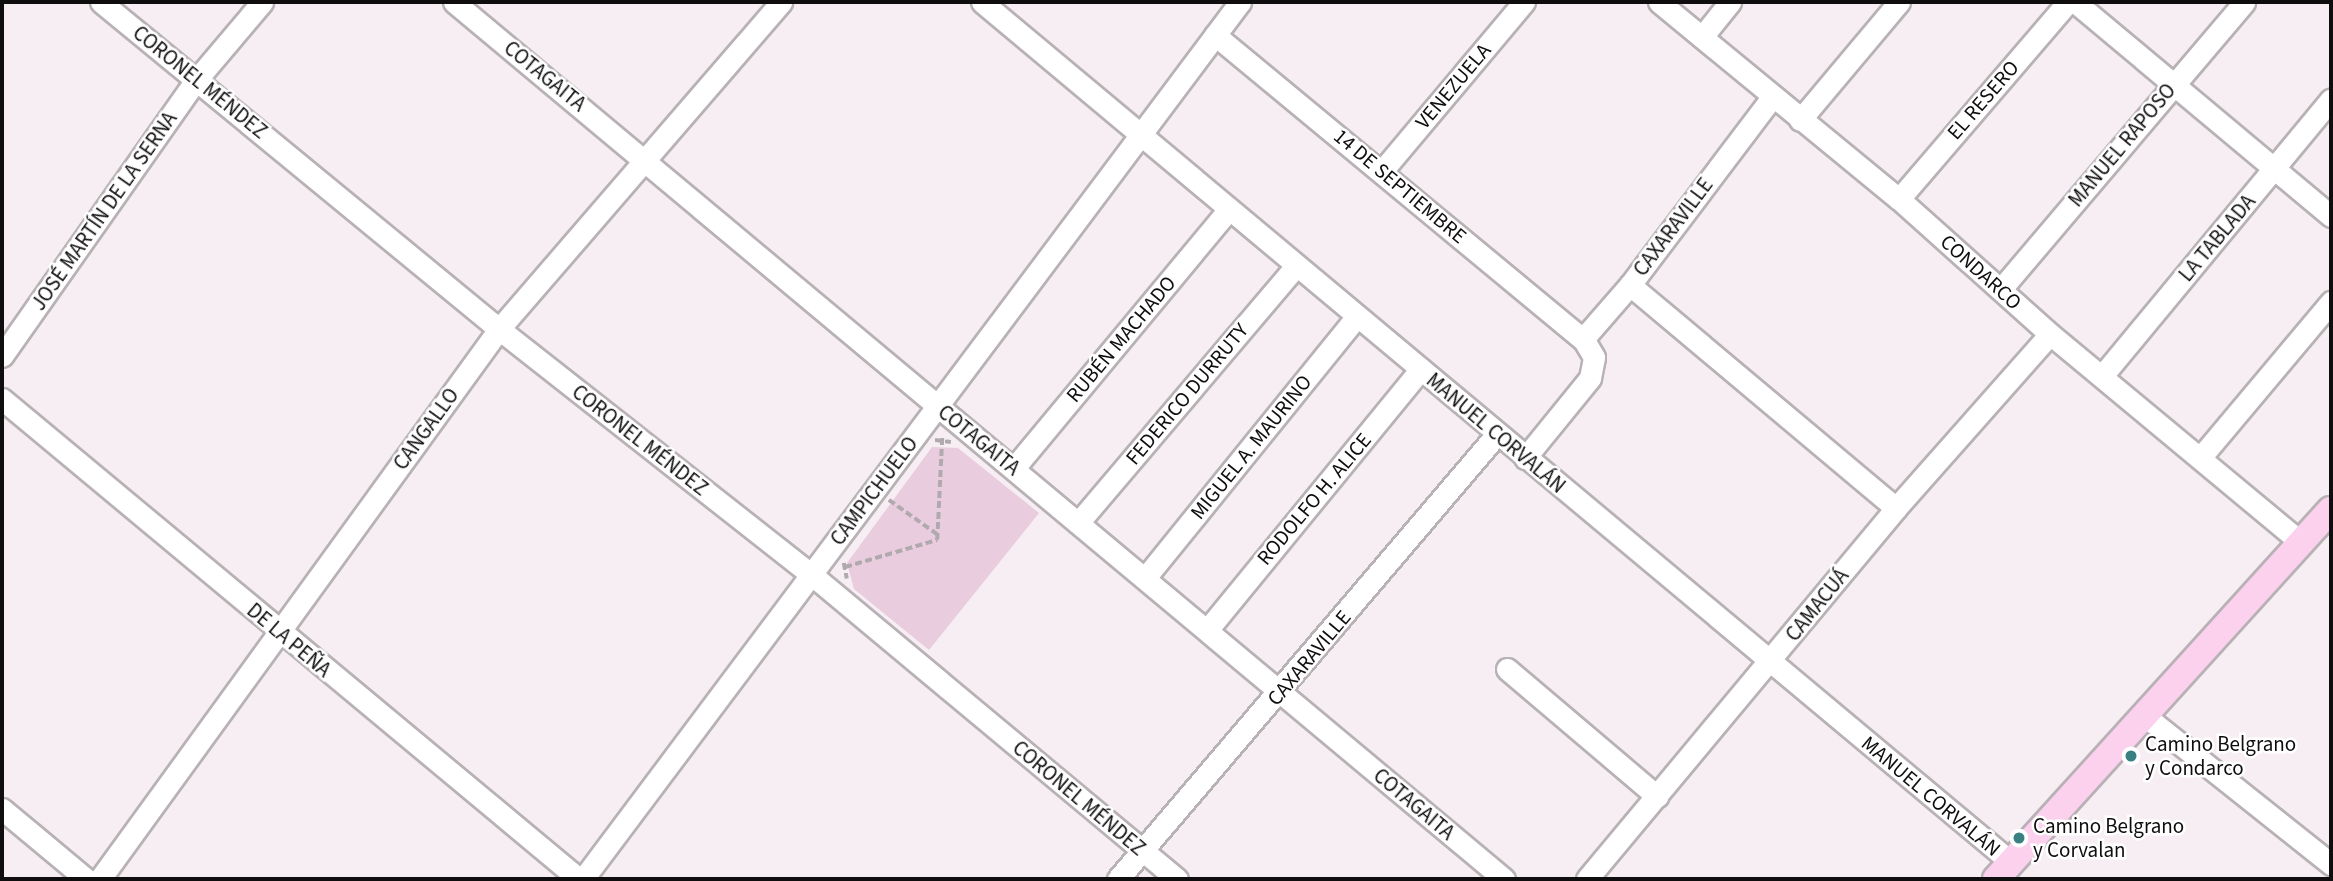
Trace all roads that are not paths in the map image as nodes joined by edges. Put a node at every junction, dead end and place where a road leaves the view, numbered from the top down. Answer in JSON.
{"nodes":[{"id":1,"x":101,"y":2,"type":"edge"},
{"id":2,"x":262,"y":2,"type":"edge"},
{"id":3,"x":454,"y":2,"type":"edge"},
{"id":4,"x":781,"y":2,"type":"edge"},
{"id":5,"x":982,"y":2,"type":"edge"},
{"id":6,"x":1240,"y":2,"type":"edge"},
{"id":7,"x":1524,"y":2,"type":"edge"},
{"id":8,"x":1659,"y":2,"type":"edge"},
{"id":9,"x":1730,"y":2,"type":"edge"},
{"id":10,"x":1899,"y":2,"type":"edge"},
{"id":11,"x":2068,"y":2,"type":"edge"},
{"id":12,"x":2075,"y":2,"type":"edge"},
{"id":13,"x":2244,"y":2,"type":"edge"},
{"id":14,"x":1215,"y":35,"type":"junction"},
{"id":15,"x":1702,"y":37,"type":"junction"},
{"id":16,"x":197,"y":79,"type":"junction"},
{"id":17,"x":2174,"y":84,"type":"junction"},
{"id":18,"x":1772,"y":97,"type":"junction"},
{"id":19,"x":2331,"y":99,"type":"edge"},
{"id":20,"x":1800,"y":120,"type":"junction"},
{"id":21,"x":1141,"y":133,"type":"junction"},
{"id":22,"x":645,"y":158,"type":"junction"},
{"id":23,"x":2275,"y":169,"type":"junction"},
{"id":24,"x":1382,"y":171,"type":"junction"},
{"id":25,"x":1899,"y":199,"type":"junction"},
{"id":26,"x":1228,"y":210,"type":"junction"},
{"id":27,"x":2331,"y":216,"type":"edge"},
{"id":28,"x":1296,"y":265,"type":"junction"},
{"id":29,"x":1630,"y":285,"type":"junction"},
{"id":30,"x":2001,"y":289,"type":"junction"},
{"id":31,"x":2331,"y":302,"type":"edge"},
{"id":32,"x":1357,"y":316,"type":"junction"},
{"id":33,"x":499,"y":329,"type":"junction"},
{"id":34,"x":2050,"y":334,"type":"junction"},
{"id":35,"x":1583,"y":339,"type":"junction"},
{"id":36,"x":2,"y":356,"type":"edge"},
{"id":37,"x":1421,"y":369,"type":"junction"},
{"id":38,"x":2102,"y":376,"type":"junction"},
{"id":39,"x":2,"y":399,"type":"edge"},
{"id":40,"x":937,"y":406,"type":"junction"},
{"id":41,"x":1497,"y":434,"type":"junction"},
{"id":42,"x":1525,"y":458,"type":"junction"},
{"id":43,"x":2200,"y":458,"type":"junction"},
{"id":44,"x":1014,"y":468,"type":"junction"},
{"id":45,"x":1896,"y":508,"type":"junction"},
{"id":46,"x":2331,"y":510,"type":"edge"},
{"id":47,"x":1078,"y":523,"type":"junction"},
{"id":48,"x":2302,"y":543,"type":"junction"},
{"id":49,"x":816,"y":568,"type":"junction"},
{"id":50,"x":1145,"y":578,"type":"junction"},
{"id":51,"x":1208,"y":629,"type":"junction"},
{"id":52,"x":278,"y":631,"type":"junction"},
{"id":53,"x":1770,"y":662,"type":"junction"},
{"id":54,"x":1507,"y":669,"type":"dead end"},
{"id":55,"x":1281,"y":692,"type":"junction"},
{"id":56,"x":2145,"y":716,"type":"junction"},
{"id":57,"x":1657,"y":796,"type":"junction"},
{"id":58,"x":2,"y":809,"type":"edge"},
{"id":59,"x":1142,"y":850,"type":"junction"},
{"id":60,"x":2331,"y":863,"type":"edge"},
{"id":61,"x":2003,"y":871,"type":"edge"},
{"id":62,"x":86,"y":879,"type":"edge"},
{"id":63,"x":100,"y":879,"type":"edge"},
{"id":64,"x":581,"y":879,"type":"edge"},
{"id":65,"x":1118,"y":879,"type":"edge"},
{"id":66,"x":1177,"y":879,"type":"edge"},
{"id":67,"x":1504,"y":879,"type":"edge"},
{"id":68,"x":1587,"y":879,"type":"edge"},
{"id":69,"x":2315,"y":879,"type":"edge"}],
"edges":[{"from":1,"to":16,"type":"street","name":"CORONEL MÉNDEZ"},
{"from":2,"to":16,"type":"street","name":"JOSÉ MARTÍN DE LA SERNA"},
{"from":3,"to":22,"type":"street","name":"COTAGAITA"},
{"from":4,"to":22,"type":"street","name":"CANGALLO"},
{"from":5,"to":21,"type":"street","name":"MANUEL CORVALÁN"},
{"from":6,"to":14,"type":"street","name":"CAMPICHUELO"},
{"from":7,"to":24,"type":"street","name":"VENEZUELA"},
{"from":8,"to":15,"type":"street","name":"CONDARCO"},
{"from":9,"to":15,"type":"street"},
{"from":10,"to":20,"type":"street"},
{"from":11,"to":25,"type":"street","name":"EL RESERO"},
{"from":12,"to":17,"type":"street"},
{"from":13,"to":17,"type":"street","name":"MANUEL RAPOSO"},
{"from":14,"to":21,"type":"street","name":"CAMPICHUELO"},
{"from":14,"to":24,"type":"street","name":"14 DE SEPTIEMBRE"},
{"from":15,"to":18,"type":"street","name":"CONDARCO"},
{"from":16,"to":33,"type":"street","name":"CORONEL MÉNDEZ"},
{"from":16,"to":36,"type":"street","name":"JOSÉ MARTÍN DE LA SERNA"},
{"from":17,"to":23,"type":"street"},
{"from":17,"to":30,"type":"street","name":"MANUEL RAPOSO"},
{"from":18,"to":20,"type":"street","name":"CONDARCO"},
{"from":18,"to":29,"type":"street","name":"CAXARAVILLE"},
{"from":19,"to":23,"type":"street","name":"LA TABLADA"},
{"from":20,"to":25,"type":"street","name":"CONDARCO"},
{"from":21,"to":26,"type":"street","name":"MANUEL CORVALÁN"},
{"from":21,"to":40,"type":"street","name":"CAMPICHUELO"},
{"from":22,"to":33,"type":"street","name":"CANGALLO"},
{"from":22,"to":40,"type":"street","name":"COTAGAITA"},
{"from":23,"to":27,"type":"street"},
{"from":23,"to":38,"type":"street","name":"LA TABLADA"},
{"from":24,"to":35,"type":"street","name":"14 DE SEPTIEMBRE"},
{"from":25,"to":30,"type":"street","name":"CONDARCO"},
{"from":26,"to":28,"type":"street","name":"MANUEL CORVALÁN"},
{"from":26,"to":44,"type":"street","name":"RUBÉN MACHADO"},
{"from":28,"to":32,"type":"street","name":"MANUEL CORVALÁN"},
{"from":28,"to":47,"type":"street","name":"FEDERICO DURRUTY"},
{"from":29,"to":35,"type":"street","name":"CAXARAVILLE"},
{"from":29,"to":45,"type":"street"},
{"from":30,"to":34,"type":"street","name":"CONDARCO"},
{"from":31,"to":43,"type":"street"},
{"from":32,"to":37,"type":"street","name":"MANUEL CORVALÁN"},
{"from":32,"to":50,"type":"street","name":"MIGUEL A. MAURINO"},
{"from":33,"to":49,"type":"street","name":"CORONEL MÉNDEZ"},
{"from":33,"to":52,"type":"street","name":"CANGALLO"},
{"from":34,"to":38,"type":"street","name":"CONDARCO"},
{"from":34,"to":45,"type":"street","name":"CAMACUÁ"},
{"from":35,"to":42,"type":"street"},
{"from":37,"to":41,"type":"street","name":"MANUEL CORVALÁN"},
{"from":37,"to":51,"type":"street","name":"RODOLFO H. ALICE"},
{"from":38,"to":43,"type":"street","name":"CONDARCO"},
{"from":39,"to":52,"type":"street","name":"DE LA PEÑA"},
{"from":40,"to":44,"type":"street","name":"COTAGAITA"},
{"from":40,"to":49,"type":"street","name":"CAMPICHUELO"},
{"from":41,"to":42,"type":"street","name":"MANUEL CORVALÁN"},
{"from":41,"to":55,"type":"street","name":"CAXARAVILLE"},
{"from":42,"to":53,"type":"street","name":"MANUEL CORVALÁN"},
{"from":43,"to":48,"type":"street","name":"CONDARCO"},
{"from":44,"to":47,"type":"street","name":"COTAGAITA"},
{"from":45,"to":53,"type":"street","name":"CAMACUÁ"},
{"from":46,"to":48,"type":"main road"},
{"from":47,"to":50,"type":"street","name":"COTAGAITA"},
{"from":48,"to":56,"type":"main road"},
{"from":49,"to":59,"type":"street","name":"CORONEL MÉNDEZ"},
{"from":49,"to":64,"type":"street","name":"CAMPICHUELO"},
{"from":50,"to":51,"type":"street","name":"COTAGAITA"},
{"from":51,"to":55,"type":"street","name":"COTAGAITA"},
{"from":52,"to":63,"type":"street","name":"CANGALLO"},
{"from":52,"to":64,"type":"street","name":"DE LA PEÑA"},
{"from":53,"to":57,"type":"street","name":"CAMACUÁ"},
{"from":53,"to":61,"type":"street","name":"MANUEL CORVALÁN"},
{"from":54,"to":57,"type":"street"},
{"from":55,"to":59,"type":"street","name":"CAXARAVILLE"},
{"from":55,"to":67,"type":"street","name":"COTAGAITA"},
{"from":56,"to":60,"type":"street"},
{"from":56,"to":61,"type":"main road"},
{"from":57,"to":68,"type":"street","name":"CAMACUÁ"},
{"from":58,"to":62,"type":"street"},
{"from":59,"to":65,"type":"street","name":"CAXARAVILLE"},
{"from":59,"to":66,"type":"street","name":"CORONEL MÉNDEZ"},
{"from":60,"to":69,"type":"street"}]}
